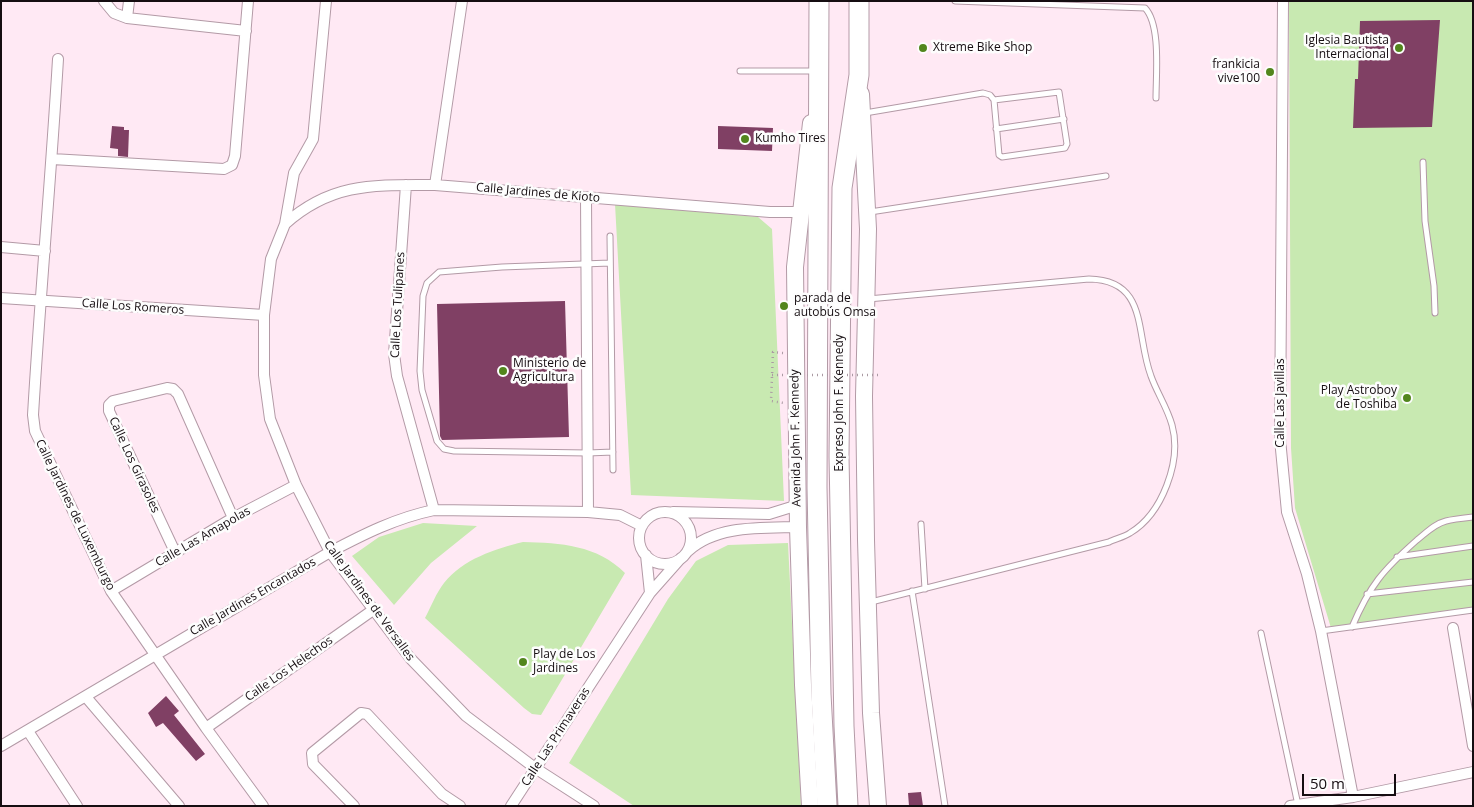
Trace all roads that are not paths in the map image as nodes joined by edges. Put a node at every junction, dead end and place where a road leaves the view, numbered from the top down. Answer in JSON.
{"nodes":[{"id":1,"x":104,"y":1,"type":"edge"},
{"id":2,"x":129,"y":1,"type":"edge"},
{"id":3,"x":248,"y":1,"type":"edge"},
{"id":4,"x":326,"y":1,"type":"edge"},
{"id":5,"x":462,"y":1,"type":"edge"},
{"id":6,"x":820,"y":1,"type":"edge"},
{"id":7,"x":859,"y":1,"type":"edge"},
{"id":8,"x":955,"y":1,"type":"edge"},
{"id":9,"x":1283,"y":1,"type":"edge"},
{"id":10,"x":1123,"y":4,"type":"edge"},
{"id":11,"x":127,"y":18,"type":"junction"},
{"id":12,"x":246,"y":31,"type":"junction"},
{"id":13,"x":58,"y":59,"type":"dead end"},
{"id":14,"x":740,"y":71,"type":"dead end"},
{"id":15,"x":818,"y":71,"type":"junction"},
{"id":16,"x":859,"y":75,"type":"junction"},
{"id":17,"x":1156,"y":98,"type":"dead end"},
{"id":18,"x":994,"y":100,"type":"junction"},
{"id":19,"x":862,"y":114,"type":"junction"},
{"id":20,"x":1064,"y":119,"type":"junction"},
{"id":21,"x":996,"y":129,"type":"junction"},
{"id":22,"x":52,"y":159,"type":"junction"},
{"id":23,"x":1423,"y":162,"type":"dead end"},
{"id":24,"x":1106,"y":176,"type":"dead end"},
{"id":25,"x":406,"y":185,"type":"junction"},
{"id":26,"x":435,"y":185,"type":"junction"},
{"id":27,"x":586,"y":197,"type":"junction"},
{"id":28,"x":801,"y":212,"type":"junction"},
{"id":29,"x":867,"y":213,"type":"junction"},
{"id":30,"x":285,"y":224,"type":"junction"},
{"id":31,"x":610,"y":236,"type":"dead end"},
{"id":32,"x":1,"y":247,"type":"edge"},
{"id":33,"x":44,"y":251,"type":"junction"},
{"id":34,"x":586,"y":263,"type":"junction"},
{"id":35,"x":610,"y":263,"type":"junction"},
{"id":36,"x":1,"y":298,"type":"edge"},
{"id":37,"x":865,"y":299,"type":"junction"},
{"id":38,"x":40,"y":300,"type":"junction"},
{"id":39,"x":1435,"y":313,"type":"dead end"},
{"id":40,"x":264,"y":315,"type":"junction"},
{"id":41,"x":613,"y":452,"type":"junction"},
{"id":42,"x":588,"y":454,"type":"junction"},
{"id":43,"x":613,"y":470,"type":"dead end"},
{"id":44,"x":296,"y":485,"type":"junction"},
{"id":45,"x":798,"y":504,"type":"junction"},
{"id":46,"x":434,"y":510,"type":"junction"},
{"id":47,"x":588,"y":512,"type":"junction"},
{"id":48,"x":667,"y":512,"type":"junction"},
{"id":49,"x":1473,"y":517,"type":"edge"},
{"id":50,"x":233,"y":518,"type":"junction"},
{"id":51,"x":921,"y":524,"type":"dead end"},
{"id":52,"x":642,"y":526,"type":"junction"},
{"id":53,"x":798,"y":527,"type":"junction"},
{"id":54,"x":1473,"y":546,"type":"edge"},
{"id":55,"x":175,"y":552,"type":"junction"},
{"id":56,"x":330,"y":552,"type":"junction"},
{"id":57,"x":646,"y":555,"type":"junction"},
{"id":58,"x":684,"y":555,"type":"junction"},
{"id":59,"x":1397,"y":558,"type":"junction"},
{"id":60,"x":1473,"y":582,"type":"edge"},
{"id":61,"x":925,"y":589,"type":"junction"},
{"id":62,"x":111,"y":591,"type":"junction"},
{"id":63,"x":912,"y":591,"type":"junction"},
{"id":64,"x":650,"y":593,"type":"junction"},
{"id":65,"x":1367,"y":594,"type":"junction"},
{"id":66,"x":870,"y":602,"type":"junction"},
{"id":67,"x":373,"y":610,"type":"junction"},
{"id":68,"x":1473,"y":610,"type":"edge"},
{"id":69,"x":1352,"y":627,"type":"junction"},
{"id":70,"x":1454,"y":628,"type":"dead end"},
{"id":71,"x":1321,"y":631,"type":"junction"},
{"id":72,"x":1261,"y":633,"type":"dead end"},
{"id":73,"x":155,"y":654,"type":"junction"},
{"id":74,"x":86,"y":697,"type":"junction"},
{"id":75,"x":206,"y":728,"type":"junction"},
{"id":76,"x":28,"y":730,"type":"junction"},
{"id":77,"x":1,"y":746,"type":"edge"},
{"id":78,"x":1473,"y":746,"type":"edge"},
{"id":79,"x":535,"y":768,"type":"junction"},
{"id":80,"x":1473,"y":772,"type":"edge"},
{"id":81,"x":1353,"y":796,"type":"junction"},
{"id":82,"x":1294,"y":805,"type":"edge"},
{"id":83,"x":77,"y":806,"type":"edge"},
{"id":84,"x":179,"y":806,"type":"edge"},
{"id":85,"x":263,"y":806,"type":"edge"},
{"id":86,"x":354,"y":806,"type":"edge"},
{"id":87,"x":460,"y":806,"type":"edge"},
{"id":88,"x":511,"y":806,"type":"edge"},
{"id":89,"x":594,"y":806,"type":"edge"},
{"id":90,"x":810,"y":806,"type":"edge"},
{"id":91,"x":827,"y":806,"type":"edge"},
{"id":92,"x":848,"y":806,"type":"edge"},
{"id":93,"x":878,"y":806,"type":"edge"},
{"id":94,"x":945,"y":806,"type":"edge"}],
"edges":[{"from":1,"to":11,"type":"street"},
{"from":2,"to":11,"type":"street"},
{"from":3,"to":12,"type":"street"},
{"from":4,"to":30,"type":"street","name":"Calle Jardines de Versalles"},
{"from":5,"to":26,"type":"street"},
{"from":6,"to":15,"type":"highway","name":"Expreso John F. Kennedy"},
{"from":7,"to":16,"type":"highway","name":"Expreso John F. Kennedy"},
{"from":8,"to":10,"type":"lane"},
{"from":9,"to":71,"type":"street","name":"Calle Las Javillas"},
{"from":10,"to":17,"type":"lane"},
{"from":11,"to":12,"type":"street"},
{"from":12,"to":22,"type":"street"},
{"from":13,"to":22,"type":"street","name":"Calle Jardines de Luxemburgo"},
{"from":14,"to":15,"type":"lane"},
{"from":15,"to":28,"type":"main road","name":"Avenida John F. Kennedy"},
{"from":15,"to":91,"type":"highway","name":"Expreso John F. Kennedy"},
{"from":16,"to":19,"type":"main road"},
{"from":16,"to":92,"type":"highway","name":"Expreso John F. Kennedy"},
{"from":18,"to":19,"type":"lane"},
{"from":18,"to":20,"type":"lane"},
{"from":18,"to":21,"type":"lane"},
{"from":19,"to":29,"type":"main road"},
{"from":20,"to":21,"type":"lane"},
{"from":20,"to":21,"type":"lane"},
{"from":22,"to":33,"type":"street","name":"Calle Jardines de Luxemburgo"},
{"from":23,"to":39,"type":"lane"},
{"from":24,"to":29,"type":"lane"},
{"from":25,"to":26,"type":"street","name":"Calle Jardines de Kioto"},
{"from":25,"to":30,"type":"street","name":"Calle Jardines de Kioto"},
{"from":25,"to":46,"type":"street","name":"Calle Los Tulipanes"},
{"from":26,"to":27,"type":"street","name":"Calle Jardines de Kioto"},
{"from":27,"to":28,"type":"street","name":"Calle Jardines de Kioto"},
{"from":27,"to":34,"type":"street"},
{"from":28,"to":45,"type":"main road","name":"Avenida John F. Kennedy"},
{"from":29,"to":37,"type":"main road"},
{"from":30,"to":40,"type":"street","name":"Calle Jardines de Versalles"},
{"from":31,"to":35,"type":"lane"},
{"from":32,"to":33,"type":"street"},
{"from":33,"to":38,"type":"street","name":"Calle Jardines de Luxemburgo"},
{"from":34,"to":35,"type":"lane"},
{"from":34,"to":42,"type":"street"},
{"from":34,"to":42,"type":"lane"},
{"from":35,"to":41,"type":"lane"},
{"from":36,"to":38,"type":"street","name":"Calle Los Romeros"},
{"from":37,"to":61,"type":"lane"},
{"from":37,"to":66,"type":"main road"},
{"from":38,"to":40,"type":"street","name":"Calle Los Romeros"},
{"from":38,"to":62,"type":"street","name":"Calle Jardines de Luxemburgo"},
{"from":40,"to":44,"type":"street","name":"Calle Jardines de Versalles"},
{"from":41,"to":42,"type":"lane"},
{"from":41,"to":43,"type":"lane"},
{"from":42,"to":47,"type":"street"},
{"from":44,"to":50,"type":"street","name":"Calle Las Amapolas"},
{"from":44,"to":56,"type":"street","name":"Calle Jardines de Versalles"},
{"from":45,"to":48,"type":"street"},
{"from":45,"to":53,"type":"main road","name":"Avenida John F. Kennedy"},
{"from":46,"to":47,"type":"street","name":"Calle Jardines Encantados"},
{"from":46,"to":56,"type":"street","name":"Calle Jardines Encantados"},
{"from":47,"to":52,"type":"street","name":"Calle Jardines Encantados"},
{"from":48,"to":52,"type":"street"},
{"from":48,"to":58,"type":"street"},
{"from":49,"to":59,"type":"lane"},
{"from":50,"to":55,"type":"street","name":"Calle Las Amapolas"},
{"from":50,"to":55,"type":"street","name":"Calle Los Girasoles"},
{"from":51,"to":61,"type":"lane"},
{"from":52,"to":57,"type":"street"},
{"from":53,"to":58,"type":"street","name":"Calle Las Primaveras"},
{"from":53,"to":90,"type":"main road","name":"Avenida John F. Kennedy"},
{"from":54,"to":59,"type":"lane"},
{"from":55,"to":62,"type":"street","name":"Calle Las Amapolas"},
{"from":56,"to":67,"type":"street","name":"Calle Jardines de Versalles"},
{"from":56,"to":73,"type":"street","name":"Calle Jardines Encantados"},
{"from":57,"to":58,"type":"street"},
{"from":57,"to":64,"type":"street"},
{"from":58,"to":64,"type":"street","name":"Calle Las Primaveras"},
{"from":59,"to":65,"type":"lane"},
{"from":60,"to":65,"type":"lane"},
{"from":61,"to":63,"type":"lane"},
{"from":62,"to":73,"type":"street","name":"Calle Jardines de Luxemburgo"},
{"from":63,"to":66,"type":"lane"},
{"from":63,"to":94,"type":"lane"},
{"from":64,"to":79,"type":"street","name":"Calle Las Primaveras"},
{"from":65,"to":69,"type":"lane"},
{"from":66,"to":93,"type":"main road"},
{"from":67,"to":75,"type":"street","name":"Calle Los Helechos"},
{"from":67,"to":79,"type":"street","name":"Calle Jardines de Versalles"},
{"from":68,"to":69,"type":"lane"},
{"from":69,"to":71,"type":"lane"},
{"from":70,"to":78,"type":"street"},
{"from":71,"to":81,"type":"street","name":"Calle Las Javillas"},
{"from":72,"to":82,"type":"lane"},
{"from":73,"to":74,"type":"street","name":"Calle Jardines Encantados"},
{"from":73,"to":75,"type":"street","name":"Calle Jardines de Luxemburgo"},
{"from":74,"to":76,"type":"street","name":"Calle Jardines Encantados"},
{"from":74,"to":84,"type":"street"},
{"from":75,"to":85,"type":"street","name":"Calle Jardines de Luxemburgo"},
{"from":76,"to":77,"type":"street","name":"Calle Jardines Encantados"},
{"from":76,"to":83,"type":"street"},
{"from":79,"to":88,"type":"street","name":"Calle Las Primaveras"},
{"from":79,"to":89,"type":"street","name":"Calle Jardines de Versalles"},
{"from":80,"to":81,"type":"street"},
{"from":81,"to":82,"type":"street"},
{"from":86,"to":87,"type":"street"}]}
